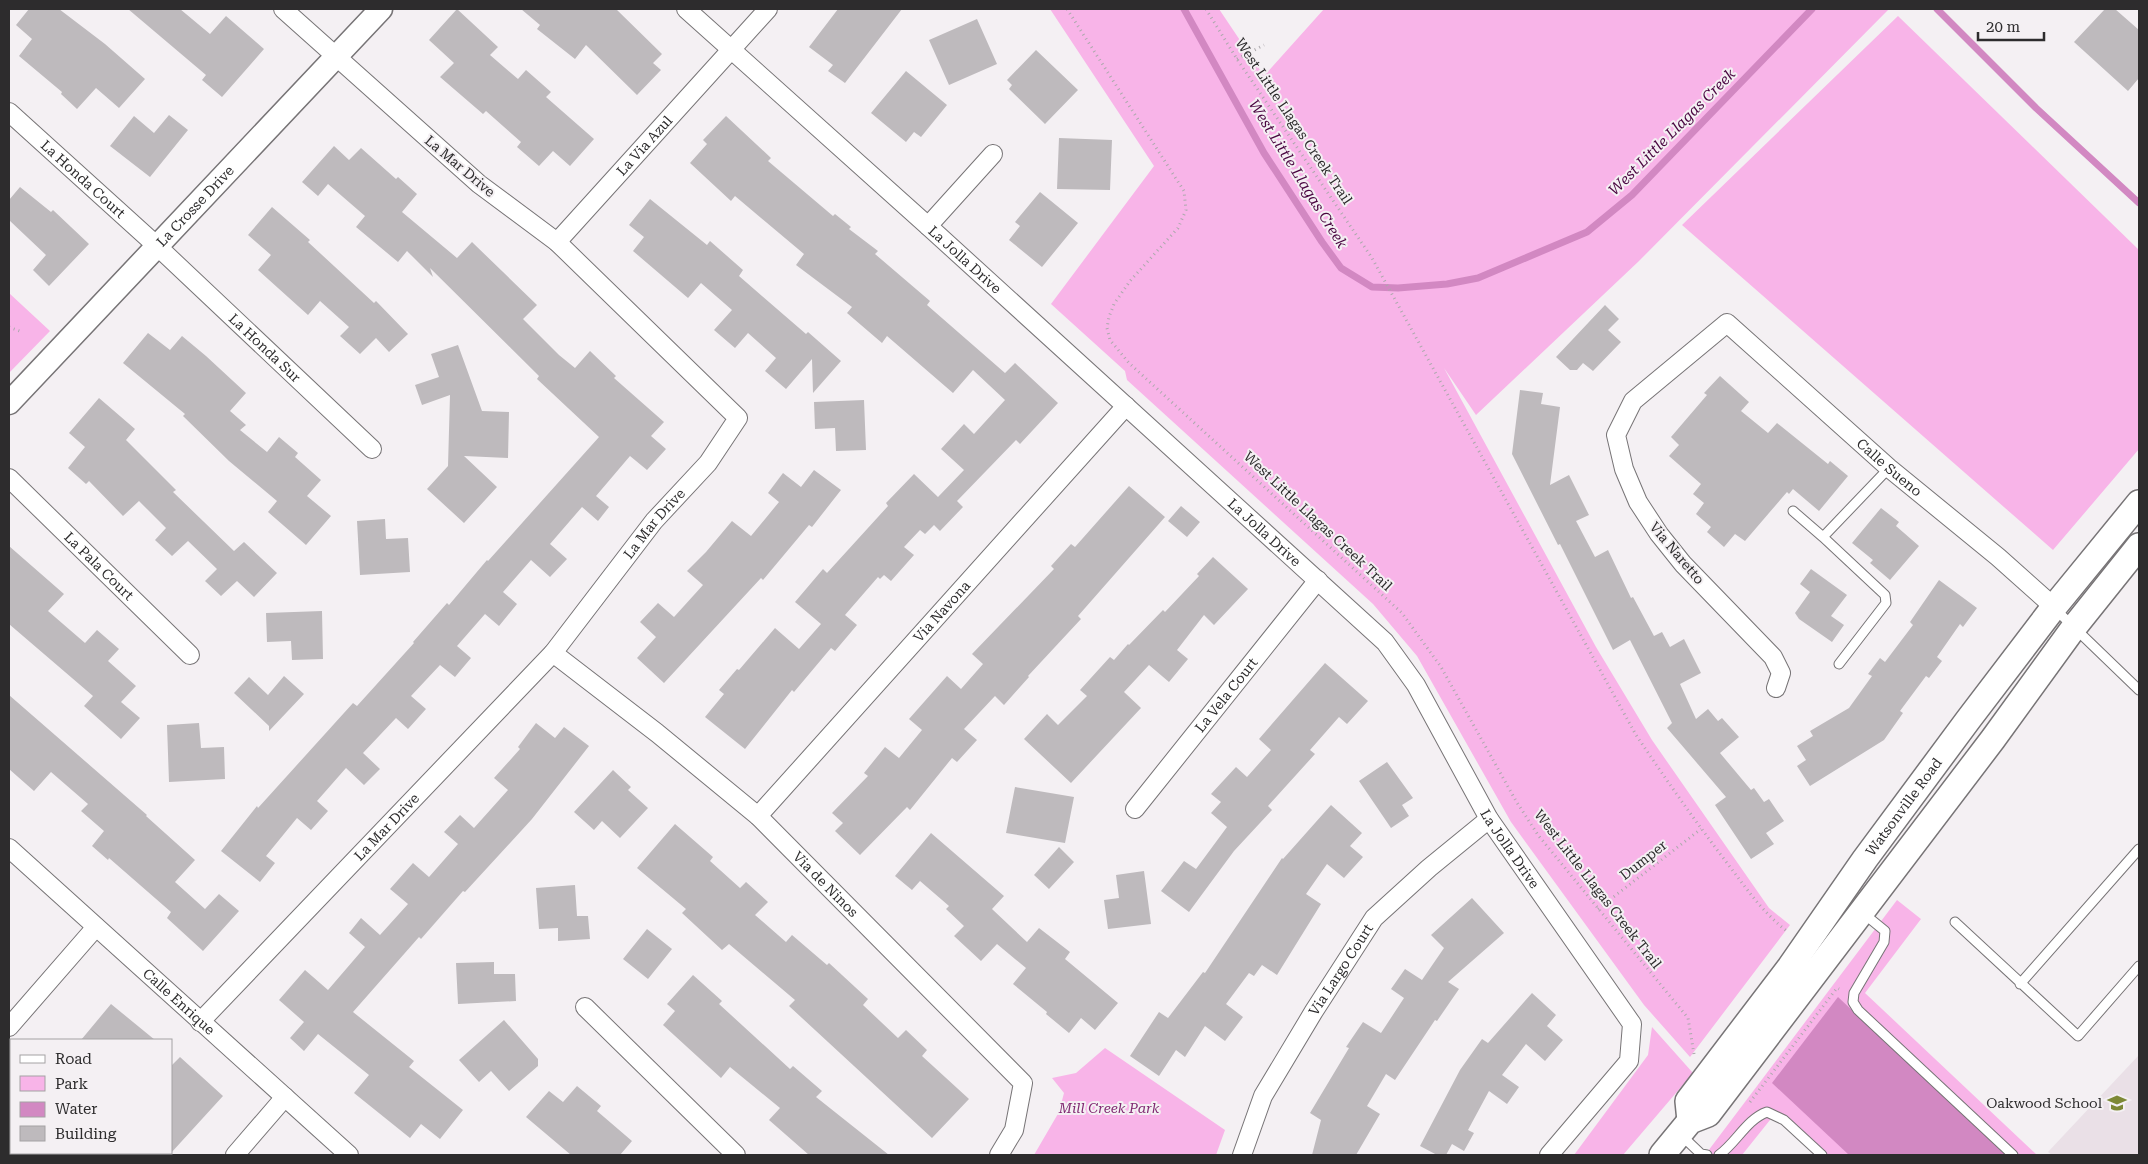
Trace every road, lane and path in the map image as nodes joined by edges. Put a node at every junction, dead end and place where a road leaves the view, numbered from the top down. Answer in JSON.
{"nodes":[{"id":1,"x":283,"y":9,"type":"edge"},
{"id":2,"x":381,"y":9,"type":"edge"},
{"id":3,"x":686,"y":9,"type":"edge"},
{"id":4,"x":768,"y":9,"type":"edge"},
{"id":5,"x":1067,"y":9,"type":"edge"},
{"id":6,"x":1206,"y":9,"type":"edge"},
{"id":7,"x":1264,"y":46,"type":"dead end"},
{"id":8,"x":731,"y":48,"type":"junction"},
{"id":9,"x":336,"y":57,"type":"junction"},
{"id":10,"x":1237,"y":59,"type":"junction"},
{"id":11,"x":9,"y":112,"type":"edge"},
{"id":12,"x":993,"y":154,"type":"dead end"},
{"id":13,"x":928,"y":226,"type":"junction"},
{"id":14,"x":557,"y":242,"type":"junction"},
{"id":15,"x":157,"y":246,"type":"junction"},
{"id":16,"x":1727,"y":323,"type":"joint"},
{"id":17,"x":9,"y":328,"type":"edge"},
{"id":18,"x":22,"y":332,"type":"dead end"},
{"id":19,"x":9,"y":403,"type":"edge"},
{"id":20,"x":1126,"y":406,"type":"junction"},
{"id":21,"x":372,"y":448,"type":"dead end"},
{"id":22,"x":1889,"y":468,"type":"junction"},
{"id":23,"x":9,"y":478,"type":"edge"},
{"id":24,"x":2139,"y":503,"type":"edge"},
{"id":25,"x":1792,"y":511,"type":"dead end"},
{"id":26,"x":1823,"y":537,"type":"junction"},
{"id":27,"x":2139,"y":546,"type":"edge"},
{"id":28,"x":1318,"y":580,"type":"junction"},
{"id":29,"x":2054,"y":607,"type":"junction"},
{"id":30,"x":2075,"y":626,"type":"junction"},
{"id":31,"x":553,"y":653,"type":"junction"},
{"id":32,"x":190,"y":655,"type":"dead end"},
{"id":33,"x":1840,"y":664,"type":"dead end"},
{"id":34,"x":1776,"y":688,"type":"dead end"},
{"id":35,"x":2139,"y":690,"type":"edge"},
{"id":36,"x":1135,"y":809,"type":"dead end"},
{"id":37,"x":758,"y":816,"type":"junction"},
{"id":38,"x":1489,"y":819,"type":"junction"},
{"id":39,"x":1701,"y":829,"type":"junction"},
{"id":40,"x":9,"y":848,"type":"edge"},
{"id":41,"x":2139,"y":849,"type":"edge"},
{"id":42,"x":1598,"y":909,"type":"junction"},
{"id":43,"x":1862,"y":912,"type":"junction"},
{"id":44,"x":1955,"y":922,"type":"dead end"},
{"id":45,"x":96,"y":927,"type":"junction"},
{"id":46,"x":1788,"y":932,"type":"dead end"},
{"id":47,"x":2139,"y":966,"type":"edge"},
{"id":48,"x":1799,"y":975,"type":"junction"},
{"id":49,"x":2020,"y":984,"type":"junction"},
{"id":50,"x":585,"y":1007,"type":"dead end"},
{"id":51,"x":1858,"y":1010,"type":"junction"},
{"id":52,"x":200,"y":1022,"type":"junction"},
{"id":53,"x":9,"y":1027,"type":"edge"},
{"id":54,"x":1695,"y":1056,"type":"dead end"},
{"id":55,"x":285,"y":1097,"type":"junction"},
{"id":56,"x":1744,"y":1097,"type":"dead end"},
{"id":57,"x":1684,"y":1127,"type":"junction"},
{"id":58,"x":235,"y":1155,"type":"edge"},
{"id":59,"x":349,"y":1155,"type":"edge"},
{"id":60,"x":736,"y":1155,"type":"edge"},
{"id":61,"x":999,"y":1155,"type":"edge"},
{"id":62,"x":1242,"y":1155,"type":"edge"},
{"id":63,"x":1549,"y":1155,"type":"edge"},
{"id":64,"x":1662,"y":1155,"type":"edge"},
{"id":65,"x":1706,"y":1155,"type":"edge"},
{"id":66,"x":1719,"y":1155,"type":"edge"},
{"id":67,"x":1822,"y":1155,"type":"edge"},
{"id":68,"x":2013,"y":1155,"type":"edge"}],
"edges":[{"from":1,"to":9,"type":"street","name":"La Mar Drive"},
{"from":2,"to":9,"type":"street","name":"La Crosse Drive"},
{"from":3,"to":8,"type":"street","name":"La Jolla Drive"},
{"from":4,"to":8,"type":"street","name":"La Via Azul"},
{"from":5,"to":42,"type":"path","name":"West Little Llagas Creek Trail"},
{"from":6,"to":10,"type":"path","name":"West Little Llagas Creek Trail"},
{"from":7,"to":10,"type":"path"},
{"from":8,"to":13,"type":"street","name":"La Jolla Drive"},
{"from":8,"to":14,"type":"street","name":"La Via Azul"},
{"from":9,"to":14,"type":"street","name":"La Mar Drive"},
{"from":9,"to":15,"type":"street","name":"La Crosse Drive"},
{"from":10,"to":39,"type":"path","name":"West Little Llagas Creek Trail"},
{"from":11,"to":15,"type":"street","name":"La Honda Court"},
{"from":12,"to":13,"type":"street"},
{"from":13,"to":20,"type":"street","name":"La Jolla Drive"},
{"from":14,"to":31,"type":"street","name":"La Mar Drive"},
{"from":15,"to":19,"type":"street","name":"La Crosse Drive"},
{"from":15,"to":21,"type":"street","name":"La Honda Sur"},
{"from":16,"to":22,"type":"street","name":"Calle Sueno"},
{"from":16,"to":34,"type":"street","name":"Via Naretto"},
{"from":17,"to":18,"type":"path"},
{"from":20,"to":28,"type":"street","name":"La Jolla Drive"},
{"from":20,"to":37,"type":"street","name":"Via Navona"},
{"from":22,"to":26,"type":"lane"},
{"from":22,"to":29,"type":"street","name":"Calle Sueno"},
{"from":23,"to":32,"type":"street","name":"La Pala Court"},
{"from":24,"to":29,"type":"main road","name":"Watsonville Road"},
{"from":25,"to":26,"type":"lane"},
{"from":26,"to":33,"type":"lane"},
{"from":27,"to":30,"type":"main road","name":"Watsonville Road"},
{"from":28,"to":36,"type":"street","name":"La Vela Court"},
{"from":28,"to":38,"type":"street","name":"La Jolla Drive"},
{"from":29,"to":30,"type":"lane"},
{"from":29,"to":48,"type":"main road","name":"Watsonville Road"},
{"from":30,"to":35,"type":"lane"},
{"from":30,"to":43,"type":"main road","name":"Watsonville Road"},
{"from":31,"to":37,"type":"street","name":"Via de Ninos"},
{"from":31,"to":52,"type":"street","name":"La Mar Drive"},
{"from":37,"to":61,"type":"street","name":"Via de Ninos"},
{"from":38,"to":62,"type":"street","name":"Via Largo Court"},
{"from":38,"to":63,"type":"street","name":"La Jolla Drive"},
{"from":39,"to":42,"type":"path","name":"Dumper"},
{"from":39,"to":46,"type":"path","name":"West Little Llagas Creek Trail"},
{"from":40,"to":45,"type":"street","name":"Calle Enrique"},
{"from":41,"to":49,"type":"lane"},
{"from":42,"to":54,"type":"path","name":"West Little Llagas Creek Trail"},
{"from":43,"to":48,"type":"main road","name":"Watsonville Road"},
{"from":43,"to":51,"type":"lane"},
{"from":44,"to":49,"type":"lane"},
{"from":45,"to":52,"type":"street","name":"Calle Enrique"},
{"from":45,"to":53,"type":"street"},
{"from":47,"to":49,"type":"lane"},
{"from":48,"to":57,"type":"main road","name":"Watsonville Road"},
{"from":50,"to":60,"type":"street"},
{"from":51,"to":56,"type":"path"},
{"from":51,"to":68,"type":"lane"},
{"from":52,"to":55,"type":"street","name":"Calle Enrique"},
{"from":55,"to":58,"type":"street"},
{"from":55,"to":59,"type":"street","name":"Calle Enrique"},
{"from":57,"to":64,"type":"main road"},
{"from":57,"to":65,"type":"lane"},
{"from":66,"to":67,"type":"lane"}]}
